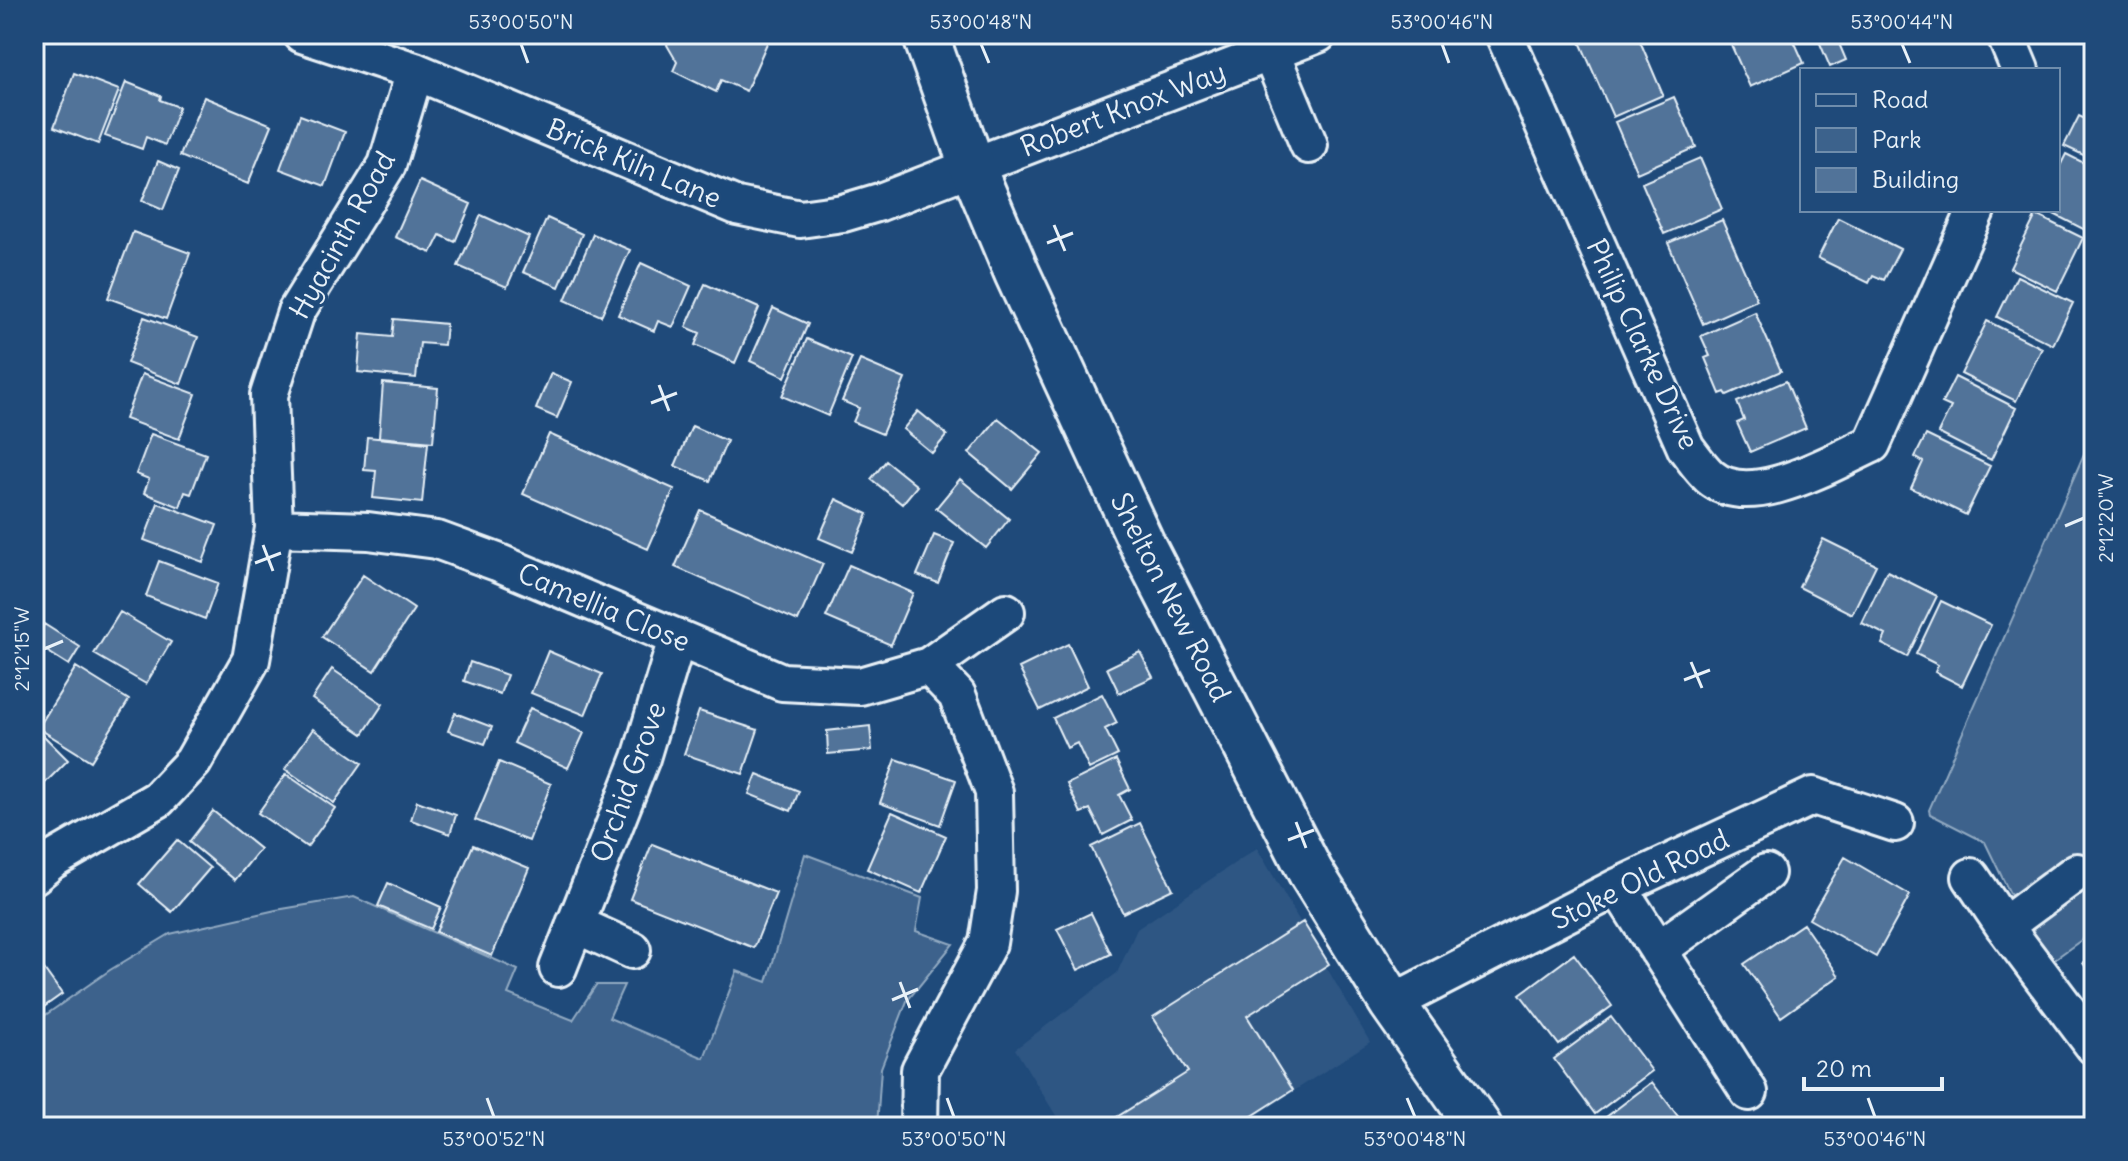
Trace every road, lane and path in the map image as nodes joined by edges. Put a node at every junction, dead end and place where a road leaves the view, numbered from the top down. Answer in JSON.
{"nodes":[{"id":1,"x":302,"y":34,"type":"edge"},
{"id":2,"x":925,"y":34,"type":"edge"},
{"id":3,"x":1318,"y":34,"type":"edge"},
{"id":4,"x":1504,"y":34,"type":"edge"},
{"id":5,"x":2005,"y":34,"type":"edge"},
{"id":6,"x":1271,"y":54,"type":"junction"},
{"id":7,"x":2019,"y":68,"type":"edge"},
{"id":8,"x":415,"y":71,"type":"junction"},
{"id":9,"x":1309,"y":145,"type":"dead end"},
{"id":10,"x":972,"y":166,"type":"junction"},
{"id":11,"x":1975,"y":212,"type":"edge"},
{"id":12,"x":274,"y":528,"type":"junction"},
{"id":13,"x":1006,"y":612,"type":"dead end"},
{"id":14,"x":677,"y":639,"type":"junction"},
{"id":15,"x":929,"y":666,"type":"junction"},
{"id":16,"x":1895,"y":823,"type":"dead end"},
{"id":17,"x":2077,"y":872,"type":"dead end"},
{"id":18,"x":1766,"y":873,"type":"dead end"},
{"id":19,"x":34,"y":875,"type":"edge"},
{"id":20,"x":1971,"y":877,"type":"dead end"},
{"id":21,"x":1618,"y":887,"type":"junction"},
{"id":22,"x":575,"y":924,"type":"junction"},
{"id":23,"x":2004,"y":926,"type":"junction"},
{"id":24,"x":632,"y":950,"type":"dead end"},
{"id":25,"x":1658,"y":950,"type":"junction"},
{"id":26,"x":558,"y":968,"type":"dead end"},
{"id":27,"x":1392,"y":1003,"type":"junction"},
{"id":28,"x":2094,"y":1046,"type":"edge"},
{"id":29,"x":1749,"y":1092,"type":"dead end"},
{"id":30,"x":919,"y":1127,"type":"edge"},
{"id":31,"x":1479,"y":1127,"type":"edge"}],
"edges":[{"from":1,"to":8,"type":"street","name":"Brick Kiln Lane"},
{"from":2,"to":10,"type":"main road","name":"Shelton New Road"},
{"from":3,"to":6,"type":"street","name":"Robert Knox Way"},
{"from":4,"to":11,"type":"street","name":"Philip Clarke Drive"},
{"from":5,"to":7,"type":"street"},
{"from":6,"to":9,"type":"street"},
{"from":6,"to":10,"type":"street","name":"Robert Knox Way"},
{"from":8,"to":10,"type":"street","name":"Brick Kiln Lane"},
{"from":8,"to":12,"type":"street","name":"Hyacinth Road"},
{"from":10,"to":27,"type":"main road","name":"Shelton New Road"},
{"from":12,"to":14,"type":"street","name":"Camellia Close"},
{"from":12,"to":19,"type":"street","name":"Hyacinth Road"},
{"from":13,"to":15,"type":"street","name":"Camellia Close"},
{"from":14,"to":15,"type":"street","name":"Camellia Close"},
{"from":14,"to":22,"type":"street","name":"Orchid Grove"},
{"from":15,"to":30,"type":"street"},
{"from":16,"to":21,"type":"street","name":"Stoke Old Road"},
{"from":17,"to":23,"type":"street"},
{"from":18,"to":25,"type":"street"},
{"from":20,"to":23,"type":"street"},
{"from":21,"to":25,"type":"street"},
{"from":21,"to":27,"type":"street","name":"Stoke Old Road"},
{"from":22,"to":24,"type":"street"},
{"from":22,"to":26,"type":"street","name":"Orchid Grove"},
{"from":23,"to":28,"type":"street"},
{"from":25,"to":29,"type":"street"},
{"from":27,"to":31,"type":"main road","name":"Shelton New Road"}]}
